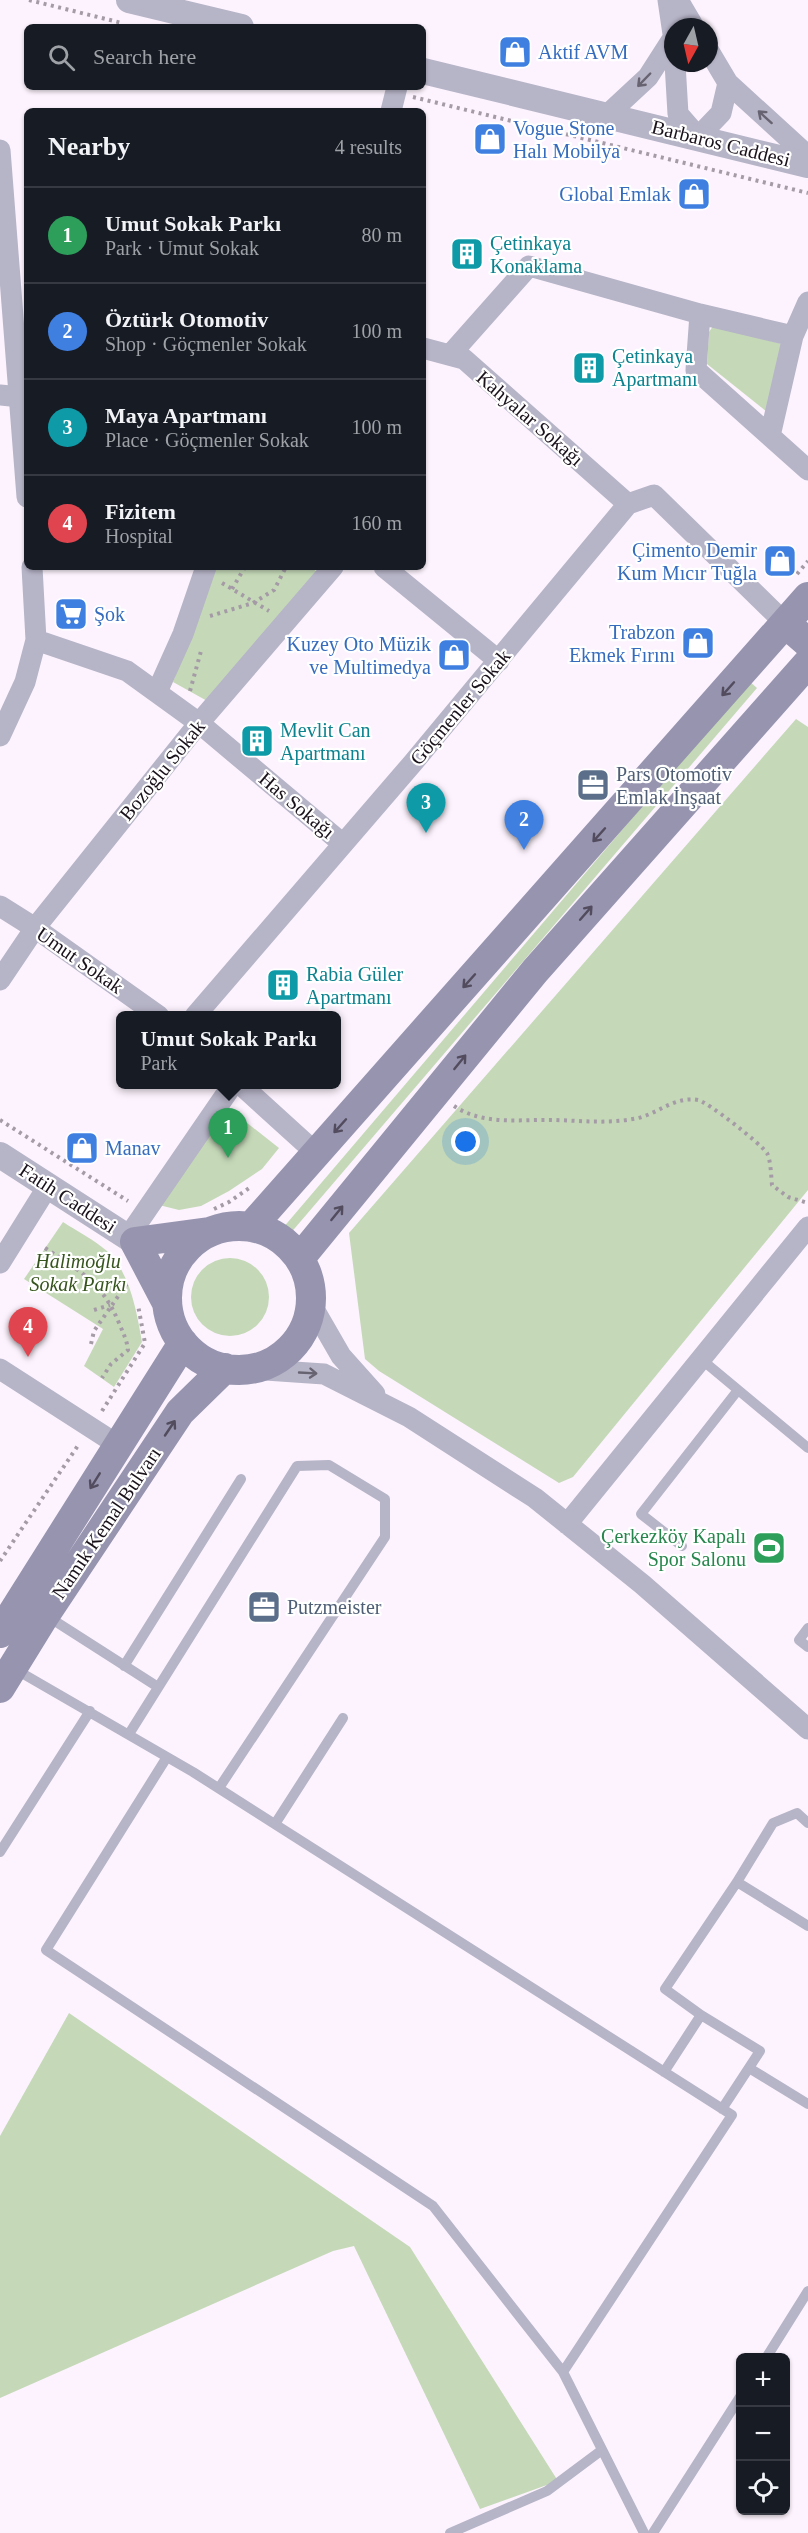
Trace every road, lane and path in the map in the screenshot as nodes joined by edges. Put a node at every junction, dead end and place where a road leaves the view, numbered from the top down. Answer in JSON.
{"nodes":[{"id":1,"x":29,"y":0,"type":"edge"},
{"id":2,"x":668,"y":0,"type":"edge"},
{"id":3,"x":678,"y":0,"type":"edge"},
{"id":4,"x":127,"y":12,"type":"edge"},
{"id":5,"x":670,"y":18,"type":"edge"},
{"id":6,"x":689,"y":18,"type":"edge"},
{"id":7,"x":218,"y":24,"type":"edge"},
{"id":8,"x":664,"y":51,"type":"edge"},
{"id":9,"x":718,"y":66,"type":"edge"},
{"id":10,"x":426,"y":72,"type":"edge"},
{"id":11,"x":676,"y":72,"type":"edge"},
{"id":12,"x":728,"y":83,"type":"junction"},
{"id":13,"x":395,"y":97,"type":"edge"},
{"id":14,"x":606,"y":116,"type":"junction"},
{"id":15,"x":699,"y":137,"type":"junction"},
{"id":16,"x":0,"y":150,"type":"edge"},
{"id":17,"x":808,"y":156,"type":"edge"},
{"id":18,"x":808,"y":165,"type":"edge"},
{"id":19,"x":808,"y":193,"type":"edge"},
{"id":20,"x":18,"y":238,"type":"edge"},
{"id":21,"x":808,"y":302,"type":"edge"},
{"id":22,"x":700,"y":314,"type":"junction"},
{"id":23,"x":793,"y":336,"type":"junction"},
{"id":24,"x":426,"y":349,"type":"edge"},
{"id":25,"x":450,"y":355,"type":"junction"},
{"id":26,"x":17,"y":404,"type":"edge"},
{"id":27,"x":770,"y":436,"type":"junction"},
{"id":28,"x":24,"y":469,"type":"edge"},
{"id":29,"x":808,"y":470,"type":"edge"},
{"id":30,"x":628,"y":504,"type":"junction"},
{"id":31,"x":808,"y":561,"type":"edge"},
{"id":32,"x":32,"y":570,"type":"edge"},
{"id":33,"x":205,"y":570,"type":"edge"},
{"id":34,"x":206,"y":570,"type":"edge"},
{"id":35,"x":243,"y":570,"type":"edge"},
{"id":36,"x":284,"y":570,"type":"edge"},
{"id":37,"x":330,"y":570,"type":"edge"},
{"id":38,"x":388,"y":570,"type":"edge"},
{"id":39,"x":802,"y":587,"type":"edge"},
{"id":40,"x":232,"y":589,"type":"junction"},
{"id":41,"x":253,"y":603,"type":"junction"},
{"id":42,"x":286,"y":620,"type":"junction"},
{"id":43,"x":785,"y":623,"type":"junction"},
{"id":44,"x":206,"y":624,"type":"dead end"},
{"id":45,"x":192,"y":638,"type":"junction"},
{"id":46,"x":36,"y":640,"type":"junction"},
{"id":47,"x":808,"y":643,"type":"edge"},
{"id":48,"x":201,"y":651,"type":"junction"},
{"id":49,"x":499,"y":661,"type":"junction"},
{"id":50,"x":749,"y":665,"type":"junction"},
{"id":51,"x":799,"y":676,"type":"edge"},
{"id":52,"x":157,"y":692,"type":"junction"},
{"id":53,"x":192,"y":717,"type":"junction"},
{"id":54,"x":0,"y":735,"type":"edge"},
{"id":55,"x":343,"y":844,"type":"junction"},
{"id":56,"x":0,"y":906,"type":"edge"},
{"id":57,"x":35,"y":928,"type":"junction"},
{"id":58,"x":0,"y":980,"type":"edge"},
{"id":59,"x":152,"y":1011,"type":"edge"},
{"id":60,"x":199,"y":1011,"type":"edge"},
{"id":61,"x":230,"y":1089,"type":"edge"},
{"id":62,"x":246,"y":1089,"type":"edge"},
{"id":63,"x":450,"y":1104,"type":"dead end"},
{"id":64,"x":0,"y":1120,"type":"edge"},
{"id":65,"x":316,"y":1153,"type":"junction"},
{"id":66,"x":0,"y":1155,"type":"edge"},
{"id":67,"x":255,"y":1184,"type":"dead end"},
{"id":68,"x":48,"y":1186,"type":"junction"},
{"id":69,"x":808,"y":1203,"type":"edge"},
{"id":70,"x":145,"y":1211,"type":"junction"},
{"id":71,"x":208,"y":1222,"type":"junction"},
{"id":72,"x":251,"y":1227,"type":"junction"},
{"id":73,"x":808,"y":1227,"type":"edge"},
{"id":74,"x":132,"y":1240,"type":"junction"},
{"id":75,"x":45,"y":1248,"type":"dead end"},
{"id":76,"x":300,"y":1258,"type":"junction"},
{"id":77,"x":0,"y":1263,"type":"edge"},
{"id":78,"x":123,"y":1271,"type":"dead end"},
{"id":79,"x":129,"y":1282,"type":"junction"},
{"id":80,"x":132,"y":1290,"type":"dead end"},
{"id":81,"x":135,"y":1299,"type":"dead end"},
{"id":82,"x":167,"y":1303,"type":"junction"},
{"id":83,"x":311,"y":1304,"type":"junction"},
{"id":84,"x":111,"y":1305,"type":"junction"},
{"id":85,"x":94,"y":1310,"type":"dead end"},
{"id":86,"x":183,"y":1343,"type":"junction"},
{"id":87,"x":91,"y":1344,"type":"dead end"},
{"id":88,"x":701,"y":1359,"type":"junction"},
{"id":89,"x":0,"y":1369,"type":"edge"},
{"id":90,"x":237,"y":1369,"type":"junction"},
{"id":91,"x":102,"y":1378,"type":"dead end"},
{"id":92,"x":738,"y":1390,"type":"junction"},
{"id":93,"x":383,"y":1403,"type":"junction"},
{"id":94,"x":90,"y":1428,"type":"junction"},
{"id":95,"x":118,"y":1445,"type":"junction"},
{"id":96,"x":808,"y":1448,"type":"edge"},
{"id":97,"x":241,"y":1479,"type":"dead end"},
{"id":98,"x":567,"y":1524,"type":"junction"},
{"id":99,"x":682,"y":1546,"type":"dead end"},
{"id":100,"x":0,"y":1561,"type":"edge"},
{"id":101,"x":45,"y":1615,"type":"junction"},
{"id":102,"x":808,"y":1628,"type":"edge"},
{"id":103,"x":0,"y":1633,"type":"edge"},
{"id":104,"x":808,"y":1647,"type":"edge"},
{"id":105,"x":124,"y":1666,"type":"junction"},
{"id":106,"x":6,"y":1678,"type":"edge"},
{"id":107,"x":158,"y":1687,"type":"junction"},
{"id":108,"x":90,"y":1711,"type":"junction"},
{"id":109,"x":343,"y":1718,"type":"dead end"},
{"id":110,"x":808,"y":1729,"type":"edge"},
{"id":111,"x":129,"y":1734,"type":"junction"},
{"id":112,"x":167,"y":1756,"type":"junction"},
{"id":113,"x":219,"y":1788,"type":"junction"},
{"id":114,"x":808,"y":1823,"type":"edge"},
{"id":115,"x":276,"y":1824,"type":"junction"},
{"id":116,"x":0,"y":1852,"type":"edge"},
{"id":117,"x":737,"y":1882,"type":"junction"},
{"id":118,"x":808,"y":1926,"type":"edge"},
{"id":119,"x":702,"y":2015,"type":"junction"},
{"id":120,"x":749,"y":2068,"type":"junction"},
{"id":121,"x":664,"y":2072,"type":"junction"},
{"id":122,"x":808,"y":2104,"type":"edge"},
{"id":123,"x":722,"y":2109,"type":"junction"},
{"id":124,"x":808,"y":2291,"type":"edge"},
{"id":125,"x":769,"y":2353,"type":"edge"},
{"id":126,"x":562,"y":2372,"type":"junction"},
{"id":127,"x":736,"y":2405,"type":"edge"},
{"id":128,"x":602,"y":2450,"type":"junction"},
{"id":129,"x":450,"y":2533,"type":"edge"},
{"id":130,"x":644,"y":2533,"type":"edge"},
{"id":131,"x":653,"y":2533,"type":"edge"}],
"edges":[{"from":1,"to":4,"type":"path"},
{"from":2,"to":5,"type":"street"},
{"from":3,"to":6,"type":"street"},
{"from":4,"to":7,"type":"street"},
{"from":8,"to":14,"type":"street","one_way":true},
{"from":9,"to":12,"type":"street"},
{"from":10,"to":14,"type":"street","name":"Barbaros Caddesi"},
{"from":11,"to":15,"type":"street"},
{"from":12,"to":15,"type":"street"},
{"from":17,"to":12,"type":"street","one_way":true},
{"from":13,"to":19,"type":"path"},
{"from":14,"to":15,"type":"street","name":"Barbaros Caddesi"},
{"from":15,"to":18,"type":"street","name":"Barbaros Caddesi"},
{"from":16,"to":20,"type":"street"},
{"from":20,"to":26,"type":"street"},
{"from":21,"to":23,"type":"street"},
{"from":22,"to":23,"type":"street"},
{"from":22,"to":25,"type":"street"},
{"from":22,"to":27,"type":"street"},
{"from":23,"to":27,"type":"street"},
{"from":24,"to":25,"type":"street","name":"Kahyalar Sokağı"},
{"from":25,"to":30,"type":"street","name":"Kahyalar Sokağı"},
{"from":26,"to":28,"type":"street"},
{"from":27,"to":29,"type":"street"},
{"from":30,"to":43,"type":"street"},
{"from":30,"to":49,"type":"street","name":"Göçmenler Sokak"},
{"from":31,"to":39,"type":"path"},
{"from":32,"to":46,"type":"street"},
{"from":33,"to":45,"type":"street"},
{"from":34,"to":40,"type":"path"},
{"from":35,"to":40,"type":"path"},
{"from":36,"to":41,"type":"path"},
{"from":37,"to":42,"type":"street","name":"Bozoğlu Sokak"},
{"from":38,"to":49,"type":"street"},
{"from":39,"to":43,"type":"main road"},
{"from":40,"to":41,"type":"path"},
{"from":41,"to":42,"type":"path"},
{"from":41,"to":44,"type":"path"},
{"from":42,"to":53,"type":"street","name":"Bozoğlu Sokak"},
{"from":43,"to":47,"type":"main road"},
{"from":43,"to":50,"type":"main road"},
{"from":45,"to":48,"type":"path"},
{"from":45,"to":48,"type":"path"},
{"from":45,"to":52,"type":"street"},
{"from":46,"to":52,"type":"street","name":"Has Sokağı"},
{"from":46,"to":54,"type":"street"},
{"from":48,"to":53,"type":"path"},
{"from":49,"to":55,"type":"street","name":"Göçmenler Sokak"},
{"from":50,"to":51,"type":"main road"},
{"from":50,"to":65,"type":"main road","one_way":true},
{"from":76,"to":51,"type":"main road","one_way":true},
{"from":52,"to":53,"type":"street","name":"Has Sokağı"},
{"from":53,"to":55,"type":"street","name":"Has Sokağı"},
{"from":53,"to":57,"type":"street","name":"Bozoğlu Sokak"},
{"from":55,"to":60,"type":"street","name":"Göçmenler Sokak"},
{"from":56,"to":57,"type":"street","name":"Umut Sokak"},
{"from":57,"to":58,"type":"street","name":"Bozoğlu Sokak"},
{"from":57,"to":59,"type":"street","name":"Umut Sokak"},
{"from":61,"to":70,"type":"street"},
{"from":62,"to":65,"type":"street"},
{"from":63,"to":69,"type":"path"},
{"from":64,"to":70,"type":"path"},
{"from":65,"to":72,"type":"main road"},
{"from":66,"to":68,"type":"street","name":"Fatih Caddesi"},
{"from":67,"to":71,"type":"path"},
{"from":68,"to":74,"type":"street","name":"Fatih Caddesi"},
{"from":68,"to":77,"type":"street"},
{"from":70,"to":74,"type":"street"},
{"from":71,"to":72,"type":"main road"},
{"from":71,"to":74,"type":"main road"},
{"from":71,"to":82,"type":"main road"},
{"from":72,"to":76,"type":"main road"},
{"from":73,"to":88,"type":"street"},
{"from":74,"to":82,"type":"main road"},
{"from":75,"to":84,"type":"path"},
{"from":76,"to":83,"type":"main road"},
{"from":78,"to":79,"type":"path"},
{"from":79,"to":80,"type":"path"},
{"from":79,"to":84,"type":"path"},
{"from":81,"to":94,"type":"path"},
{"from":82,"to":86,"type":"main road"},
{"from":83,"to":90,"type":"main road"},
{"from":83,"to":93,"type":"street"},
{"from":84,"to":85,"type":"path"},
{"from":84,"to":87,"type":"path"},
{"from":84,"to":91,"type":"path"},
{"from":86,"to":90,"type":"main road"},
{"from":86,"to":95,"type":"main road","name":"Namık Kemal Bulvarı"},
{"from":88,"to":92,"type":"lane"},
{"from":88,"to":98,"type":"street"},
{"from":89,"to":94,"type":"street"},
{"from":90,"to":93,"type":"street","one_way":true},
{"from":101,"to":90,"type":"main road","name":"Namık Kemal Bulvarı","one_way":true},
{"from":92,"to":96,"type":"lane"},
{"from":92,"to":99,"type":"lane"},
{"from":93,"to":98,"type":"street"},
{"from":94,"to":95,"type":"street"},
{"from":94,"to":100,"type":"path"},
{"from":95,"to":103,"type":"main road","name":"Namık Kemal Bulvarı","one_way":true},
{"from":97,"to":105,"type":"lane"},
{"from":98,"to":110,"type":"street"},
{"from":101,"to":105,"type":"lane"},
{"from":101,"to":106,"type":"main road","name":"Namık Kemal Bulvarı"},
{"from":102,"to":104,"type":"lane"},
{"from":105,"to":107,"type":"lane"},
{"from":106,"to":108,"type":"lane"},
{"from":107,"to":111,"type":"lane"},
{"from":107,"to":113,"type":"lane"},
{"from":108,"to":111,"type":"lane"},
{"from":108,"to":116,"type":"lane"},
{"from":109,"to":115,"type":"lane"},
{"from":111,"to":112,"type":"lane"},
{"from":112,"to":113,"type":"lane"},
{"from":112,"to":126,"type":"lane"},
{"from":113,"to":115,"type":"lane"},
{"from":114,"to":117,"type":"lane"},
{"from":115,"to":121,"type":"lane"},
{"from":117,"to":118,"type":"lane"},
{"from":117,"to":119,"type":"lane"},
{"from":119,"to":120,"type":"lane"},
{"from":119,"to":121,"type":"lane"},
{"from":120,"to":122,"type":"lane"},
{"from":120,"to":123,"type":"lane"},
{"from":121,"to":123,"type":"lane"},
{"from":123,"to":126,"type":"lane"},
{"from":124,"to":125,"type":"lane"},
{"from":126,"to":128,"type":"lane"},
{"from":127,"to":131,"type":"lane"},
{"from":128,"to":129,"type":"lane"},
{"from":128,"to":130,"type":"lane"}]}
